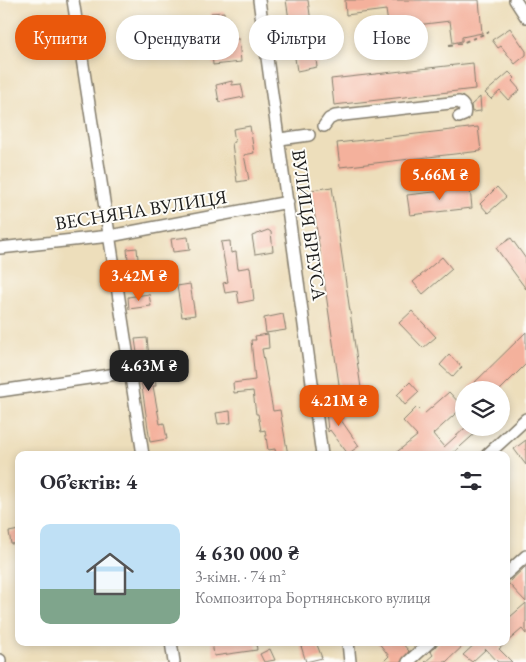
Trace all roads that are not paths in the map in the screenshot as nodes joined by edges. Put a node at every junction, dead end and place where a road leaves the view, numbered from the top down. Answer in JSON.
{"nodes":[{"id":1,"x":73,"y":0,"type":"edge"},
{"id":2,"x":259,"y":0,"type":"edge"},
{"id":3,"x":514,"y":0,"type":"edge"},
{"id":4,"x":526,"y":17,"type":"edge"},
{"id":5,"x":459,"y":117,"type":"dead end"},
{"id":6,"x":324,"y":126,"type":"dead end"},
{"id":7,"x":309,"y":135,"type":"dead end"},
{"id":8,"x":280,"y":139,"type":"junction"},
{"id":9,"x":288,"y":202,"type":"junction"},
{"id":10,"x":110,"y":236,"type":"junction"},
{"id":11,"x":0,"y":248,"type":"edge"},
{"id":12,"x":130,"y":372,"type":"junction"},
{"id":13,"x":0,"y":391,"type":"edge"},
{"id":14,"x":526,"y":419,"type":"edge"},
{"id":15,"x":142,"y":451,"type":"edge"},
{"id":16,"x":321,"y":451,"type":"edge"},
{"id":17,"x":491,"y":451,"type":"edge"},
{"id":18,"x":526,"y":556,"type":"edge"},
{"id":19,"x":510,"y":570,"type":"edge"},
{"id":20,"x":172,"y":646,"type":"edge"},
{"id":21,"x":348,"y":646,"type":"edge"},
{"id":22,"x":426,"y":646,"type":"edge"},
{"id":23,"x":174,"y":662,"type":"edge"},
{"id":24,"x":350,"y":662,"type":"edge"},
{"id":25,"x":408,"y":662,"type":"edge"}],
"edges":[{"from":1,"to":10,"type":"street"},
{"from":2,"to":8,"type":"street","name":"ВУЛИЦЯ БРЕУСА"},
{"from":3,"to":4,"type":"street"},
{"from":5,"to":6,"type":"street"},
{"from":7,"to":8,"type":"street"},
{"from":8,"to":9,"type":"street","name":"ВУЛИЦЯ БРЕУСА"},
{"from":9,"to":10,"type":"street","name":"ВЕСНЯНА ВУЛИЦЯ"},
{"from":9,"to":16,"type":"street","name":"ВУЛИЦЯ БРЕУСА"},
{"from":10,"to":11,"type":"street","name":"ВЕСНЯНА ВУЛИЦЯ"},
{"from":10,"to":12,"type":"street"},
{"from":12,"to":13,"type":"street"},
{"from":12,"to":15,"type":"street"},
{"from":14,"to":17,"type":"street"},
{"from":18,"to":19,"type":"street"},
{"from":20,"to":23,"type":"street"},
{"from":21,"to":24,"type":"street"},
{"from":22,"to":25,"type":"street"}]}
